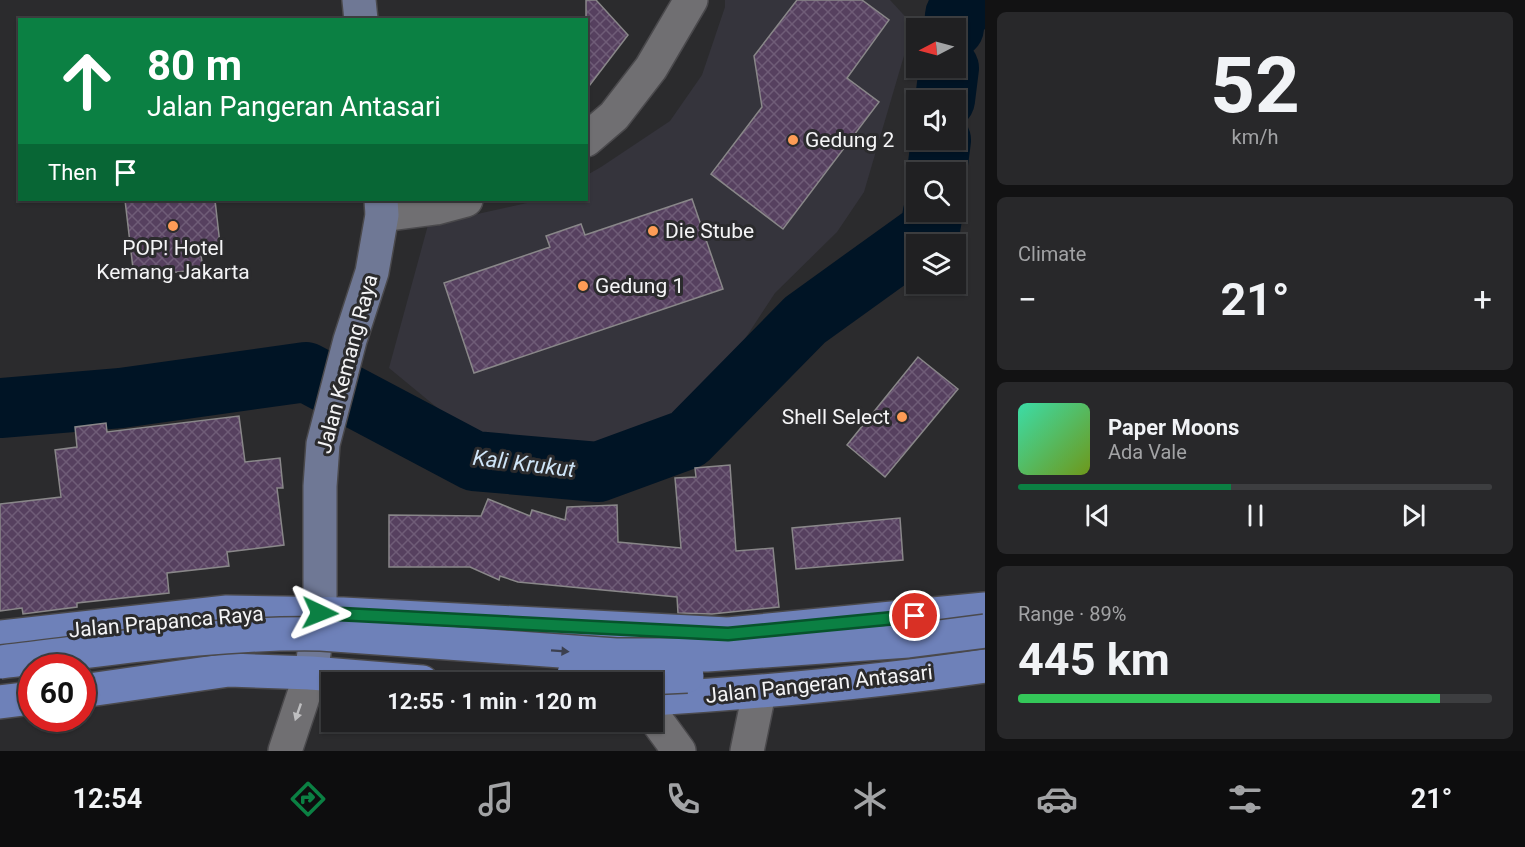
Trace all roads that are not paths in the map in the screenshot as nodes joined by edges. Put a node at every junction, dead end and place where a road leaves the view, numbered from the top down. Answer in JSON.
{"nodes":[{"id":1,"x":358,"y":0,"type":"edge"},
{"id":2,"x":691,"y":0,"type":"edge"},
{"id":3,"x":361,"y":18,"type":"edge"},
{"id":4,"x":588,"y":138,"type":"edge"},
{"id":5,"x":462,"y":201,"type":"edge"},
{"id":6,"x":382,"y":207,"type":"edge"},
{"id":7,"x":985,"y":609,"type":"edge"},
{"id":8,"x":320,"y":613,"type":"junction"},
{"id":9,"x":985,"y":631,"type":"edge"},
{"id":10,"x":0,"y":638,"type":"edge"},
{"id":11,"x":985,"y":651,"type":"edge"},
{"id":12,"x":0,"y":662,"type":"edge"},
{"id":13,"x":985,"y":666,"type":"edge"},
{"id":14,"x":96,"y":669,"type":"edge"},
{"id":15,"x":311,"y":673,"type":"junction"},
{"id":16,"x":321,"y":674,"type":"edge"},
{"id":17,"x":18,"y":680,"type":"edge"},
{"id":18,"x":0,"y":682,"type":"edge"},
{"id":19,"x":96,"y":689,"type":"edge"},
{"id":20,"x":759,"y":693,"type":"junction"},
{"id":21,"x":663,"y":698,"type":"edge"},
{"id":22,"x":18,"y":700,"type":"edge"},
{"id":23,"x":0,"y":702,"type":"edge"},
{"id":24,"x":663,"y":729,"type":"edge"},
{"id":25,"x":285,"y":751,"type":"edge"},
{"id":26,"x":679,"y":751,"type":"edge"},
{"id":27,"x":747,"y":751,"type":"edge"}],
"edges":[{"from":1,"to":3,"type":"street"},
{"from":2,"to":4,"type":"street"},
{"from":5,"to":6,"type":"street"},
{"from":6,"to":8,"type":"street","name":"Jalan Kemang Raya"},
{"from":7,"to":8,"type":"main road","name":"Jalan Prapanca Raya"},
{"from":8,"to":10,"type":"main road","name":"Jalan Prapanca Raya"},
{"from":8,"to":15,"type":"street","name":"Jalan Kemang Raya"},
{"from":12,"to":9,"type":"main road","one_way":true,"bridge":true},
{"from":11,"to":14,"type":"main road","bridge":true},
{"from":13,"to":20,"type":"main road","name":"Jalan Pangeran Antasari"},
{"from":15,"to":16,"type":"main road"},
{"from":15,"to":19,"type":"main road"},
{"from":15,"to":25,"type":"street","one_way":true},
{"from":17,"to":18,"type":"main road"},
{"from":20,"to":21,"type":"main road","name":"Jalan Pangeran Antasari"},
{"from":20,"to":27,"type":"street"},
{"from":22,"to":23,"type":"main road"},
{"from":24,"to":26,"type":"street"}]}
